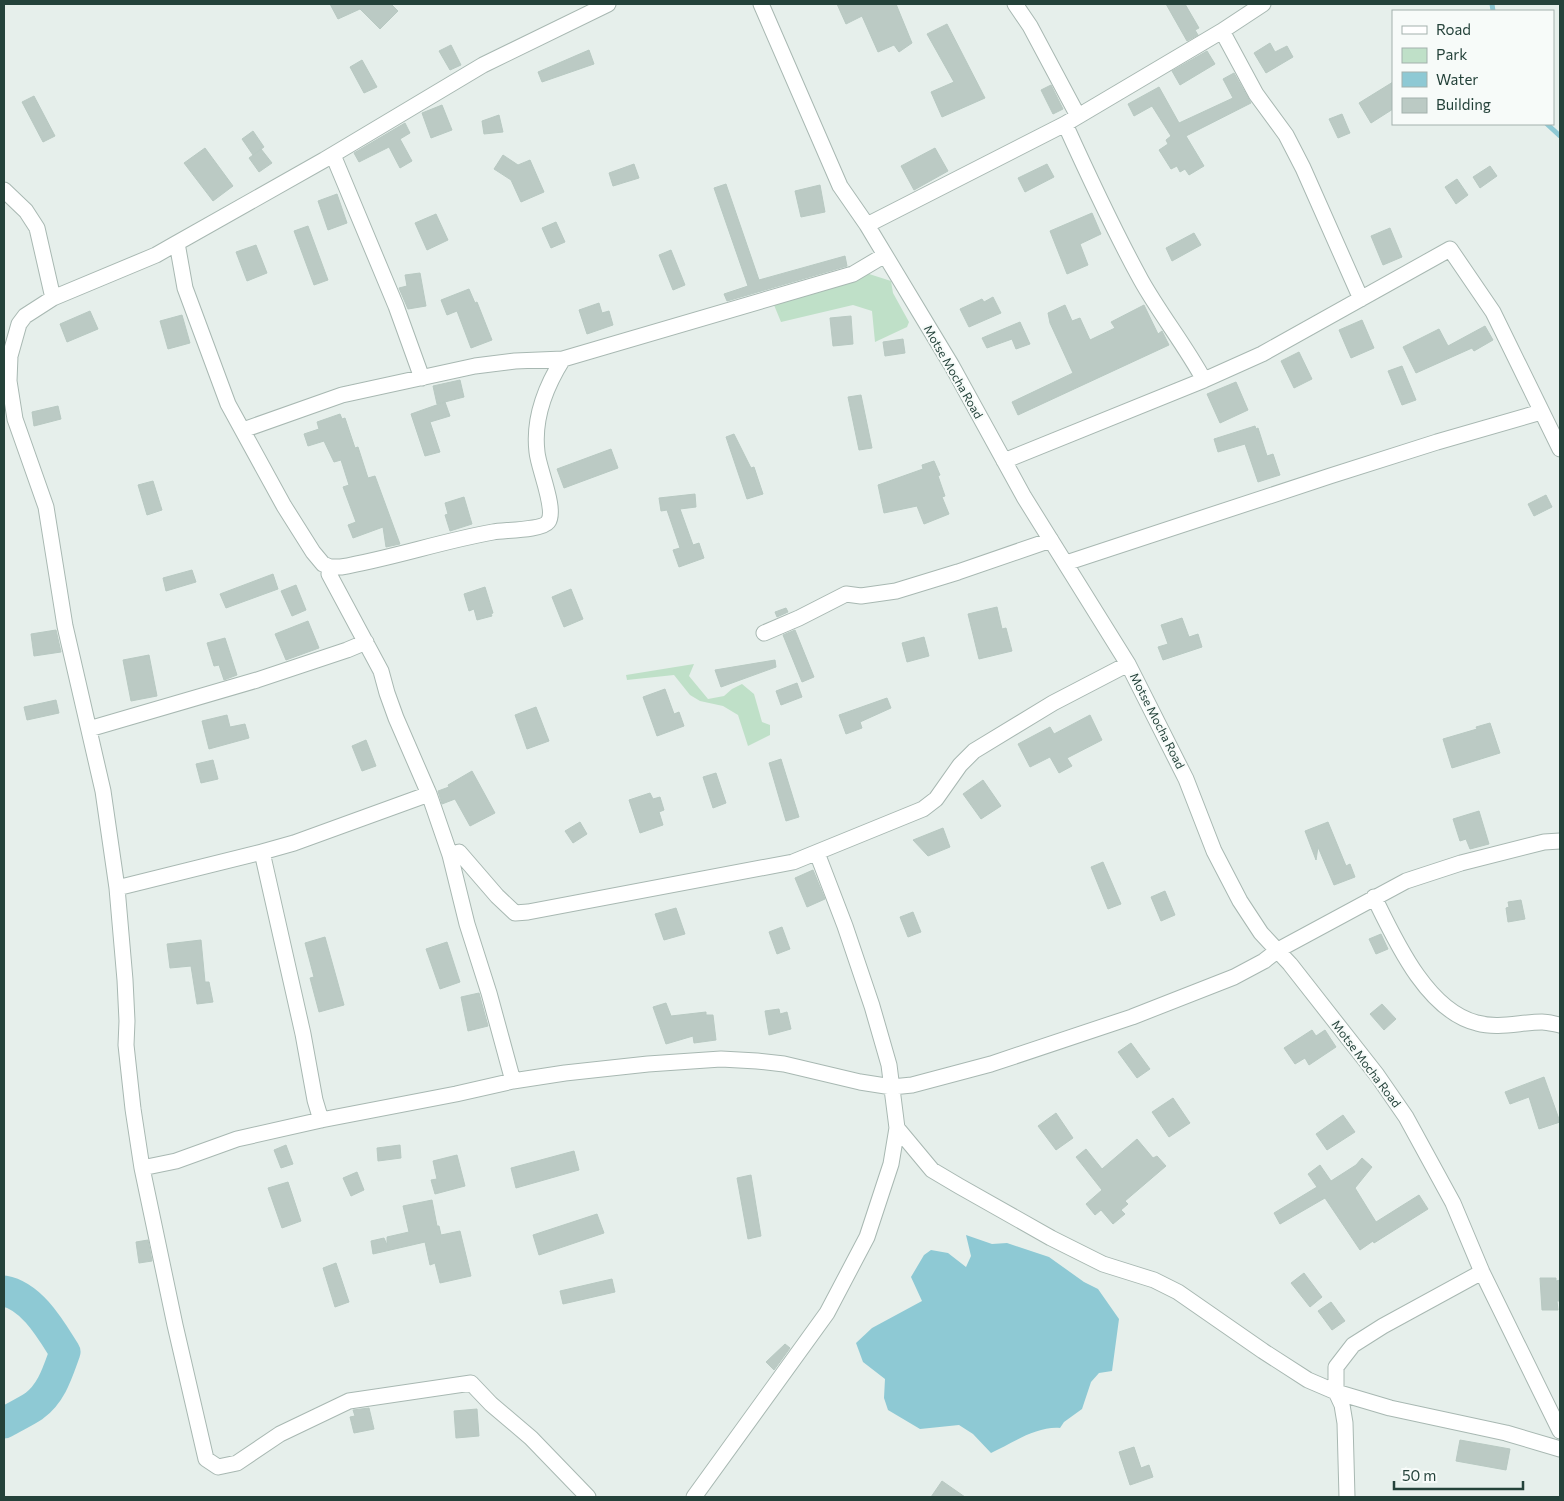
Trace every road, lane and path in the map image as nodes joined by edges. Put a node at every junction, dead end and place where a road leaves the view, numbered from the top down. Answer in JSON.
{"nodes":[{"id":1,"x":608,"y":4,"type":"edge"},
{"id":2,"x":761,"y":4,"type":"edge"},
{"id":3,"x":1015,"y":4,"type":"edge"},
{"id":4,"x":1263,"y":4,"type":"edge"},
{"id":5,"x":1222,"y":31,"type":"junction"},
{"id":6,"x":1072,"y":120,"type":"junction"},
{"id":7,"x":332,"y":155,"type":"junction"},
{"id":8,"x":4,"y":190,"type":"edge"},
{"id":9,"x":868,"y":225,"type":"junction"},
{"id":10,"x":177,"y":243,"type":"junction"},
{"id":11,"x":885,"y":255,"type":"junction"},
{"id":12,"x":53,"y":298,"type":"junction"},
{"id":13,"x":1360,"y":299,"type":"junction"},
{"id":14,"x":563,"y":359,"type":"junction"},
{"id":15,"x":422,"y":378,"type":"junction"},
{"id":16,"x":1204,"y":380,"type":"junction"},
{"id":17,"x":1541,"y":412,"type":"junction"},
{"id":18,"x":243,"y":430,"type":"junction"},
{"id":19,"x":1560,"y":449,"type":"edge"},
{"id":20,"x":1004,"y":461,"type":"junction"},
{"id":21,"x":1051,"y":540,"type":"junction"},
{"id":22,"x":1066,"y":563,"type":"junction"},
{"id":23,"x":330,"y":567,"type":"junction"},
{"id":24,"x":764,"y":633,"type":"dead end"},
{"id":25,"x":366,"y":642,"type":"junction"},
{"id":26,"x":1128,"y":664,"type":"junction"},
{"id":27,"x":89,"y":729,"type":"junction"},
{"id":28,"x":428,"y":794,"type":"junction"},
{"id":29,"x":1560,"y":841,"type":"edge"},
{"id":30,"x":262,"y":852,"type":"junction"},
{"id":31,"x":816,"y":853,"type":"junction"},
{"id":32,"x":450,"y":855,"type":"junction"},
{"id":33,"x":117,"y":888,"type":"junction"},
{"id":34,"x":1374,"y":898,"type":"junction"},
{"id":35,"x":1278,"y":950,"type":"junction"},
{"id":36,"x":1560,"y":1025,"type":"edge"},
{"id":37,"x":512,"y":1081,"type":"junction"},
{"id":38,"x":892,"y":1087,"type":"junction"},
{"id":39,"x":320,"y":1120,"type":"junction"},
{"id":40,"x":897,"y":1128,"type":"junction"},
{"id":41,"x":142,"y":1168,"type":"junction"},
{"id":42,"x":1482,"y":1272,"type":"junction"},
{"id":43,"x":1336,"y":1392,"type":"junction"},
{"id":44,"x":1560,"y":1431,"type":"edge"},
{"id":45,"x":1560,"y":1449,"type":"edge"},
{"id":46,"x":588,"y":1497,"type":"edge"},
{"id":47,"x":694,"y":1497,"type":"edge"},
{"id":48,"x":1347,"y":1497,"type":"edge"}],
"edges":[{"from":1,"to":7,"type":"street"},
{"from":2,"to":9,"type":"street","name":"Motse Mocha Road"},
{"from":3,"to":6,"type":"street"},
{"from":4,"to":5,"type":"street"},
{"from":5,"to":6,"type":"street"},
{"from":5,"to":13,"type":"street"},
{"from":6,"to":9,"type":"street"},
{"from":6,"to":16,"type":"street"},
{"from":7,"to":10,"type":"street"},
{"from":7,"to":15,"type":"street"},
{"from":8,"to":12,"type":"street"},
{"from":9,"to":11,"type":"street","name":"Motse Mocha Road"},
{"from":10,"to":12,"type":"street"},
{"from":10,"to":18,"type":"street"},
{"from":11,"to":14,"type":"street"},
{"from":11,"to":20,"type":"street","name":"Motse Mocha Road"},
{"from":12,"to":27,"type":"street"},
{"from":13,"to":16,"type":"street"},
{"from":13,"to":17,"type":"street"},
{"from":14,"to":15,"type":"street"},
{"from":14,"to":23,"type":"street"},
{"from":15,"to":18,"type":"street"},
{"from":16,"to":20,"type":"street"},
{"from":17,"to":19,"type":"street"},
{"from":17,"to":22,"type":"street"},
{"from":18,"to":23,"type":"street"},
{"from":20,"to":21,"type":"street","name":"Motse Mocha Road"},
{"from":21,"to":22,"type":"street","name":"Motse Mocha Road"},
{"from":21,"to":24,"type":"street"},
{"from":22,"to":26,"type":"street","name":"Motse Mocha Road"},
{"from":23,"to":25,"type":"street"},
{"from":25,"to":27,"type":"street"},
{"from":25,"to":28,"type":"street"},
{"from":26,"to":31,"type":"street"},
{"from":26,"to":35,"type":"street","name":"Motse Mocha Road"},
{"from":27,"to":33,"type":"street"},
{"from":28,"to":30,"type":"street"},
{"from":28,"to":32,"type":"street"},
{"from":29,"to":34,"type":"street"},
{"from":30,"to":33,"type":"street"},
{"from":30,"to":39,"type":"street"},
{"from":31,"to":32,"type":"street"},
{"from":31,"to":38,"type":"street"},
{"from":32,"to":37,"type":"street"},
{"from":33,"to":41,"type":"street"},
{"from":34,"to":35,"type":"street"},
{"from":34,"to":36,"type":"street"},
{"from":35,"to":38,"type":"street"},
{"from":35,"to":42,"type":"street","name":"Motse Mocha Road"},
{"from":37,"to":38,"type":"street"},
{"from":37,"to":39,"type":"street"},
{"from":38,"to":40,"type":"street"},
{"from":39,"to":41,"type":"street"},
{"from":40,"to":43,"type":"street"},
{"from":40,"to":47,"type":"street"},
{"from":41,"to":46,"type":"street"},
{"from":42,"to":43,"type":"street"},
{"from":42,"to":44,"type":"street","name":"Motse Mocha Road"},
{"from":43,"to":45,"type":"street"},
{"from":43,"to":48,"type":"street"}]}
